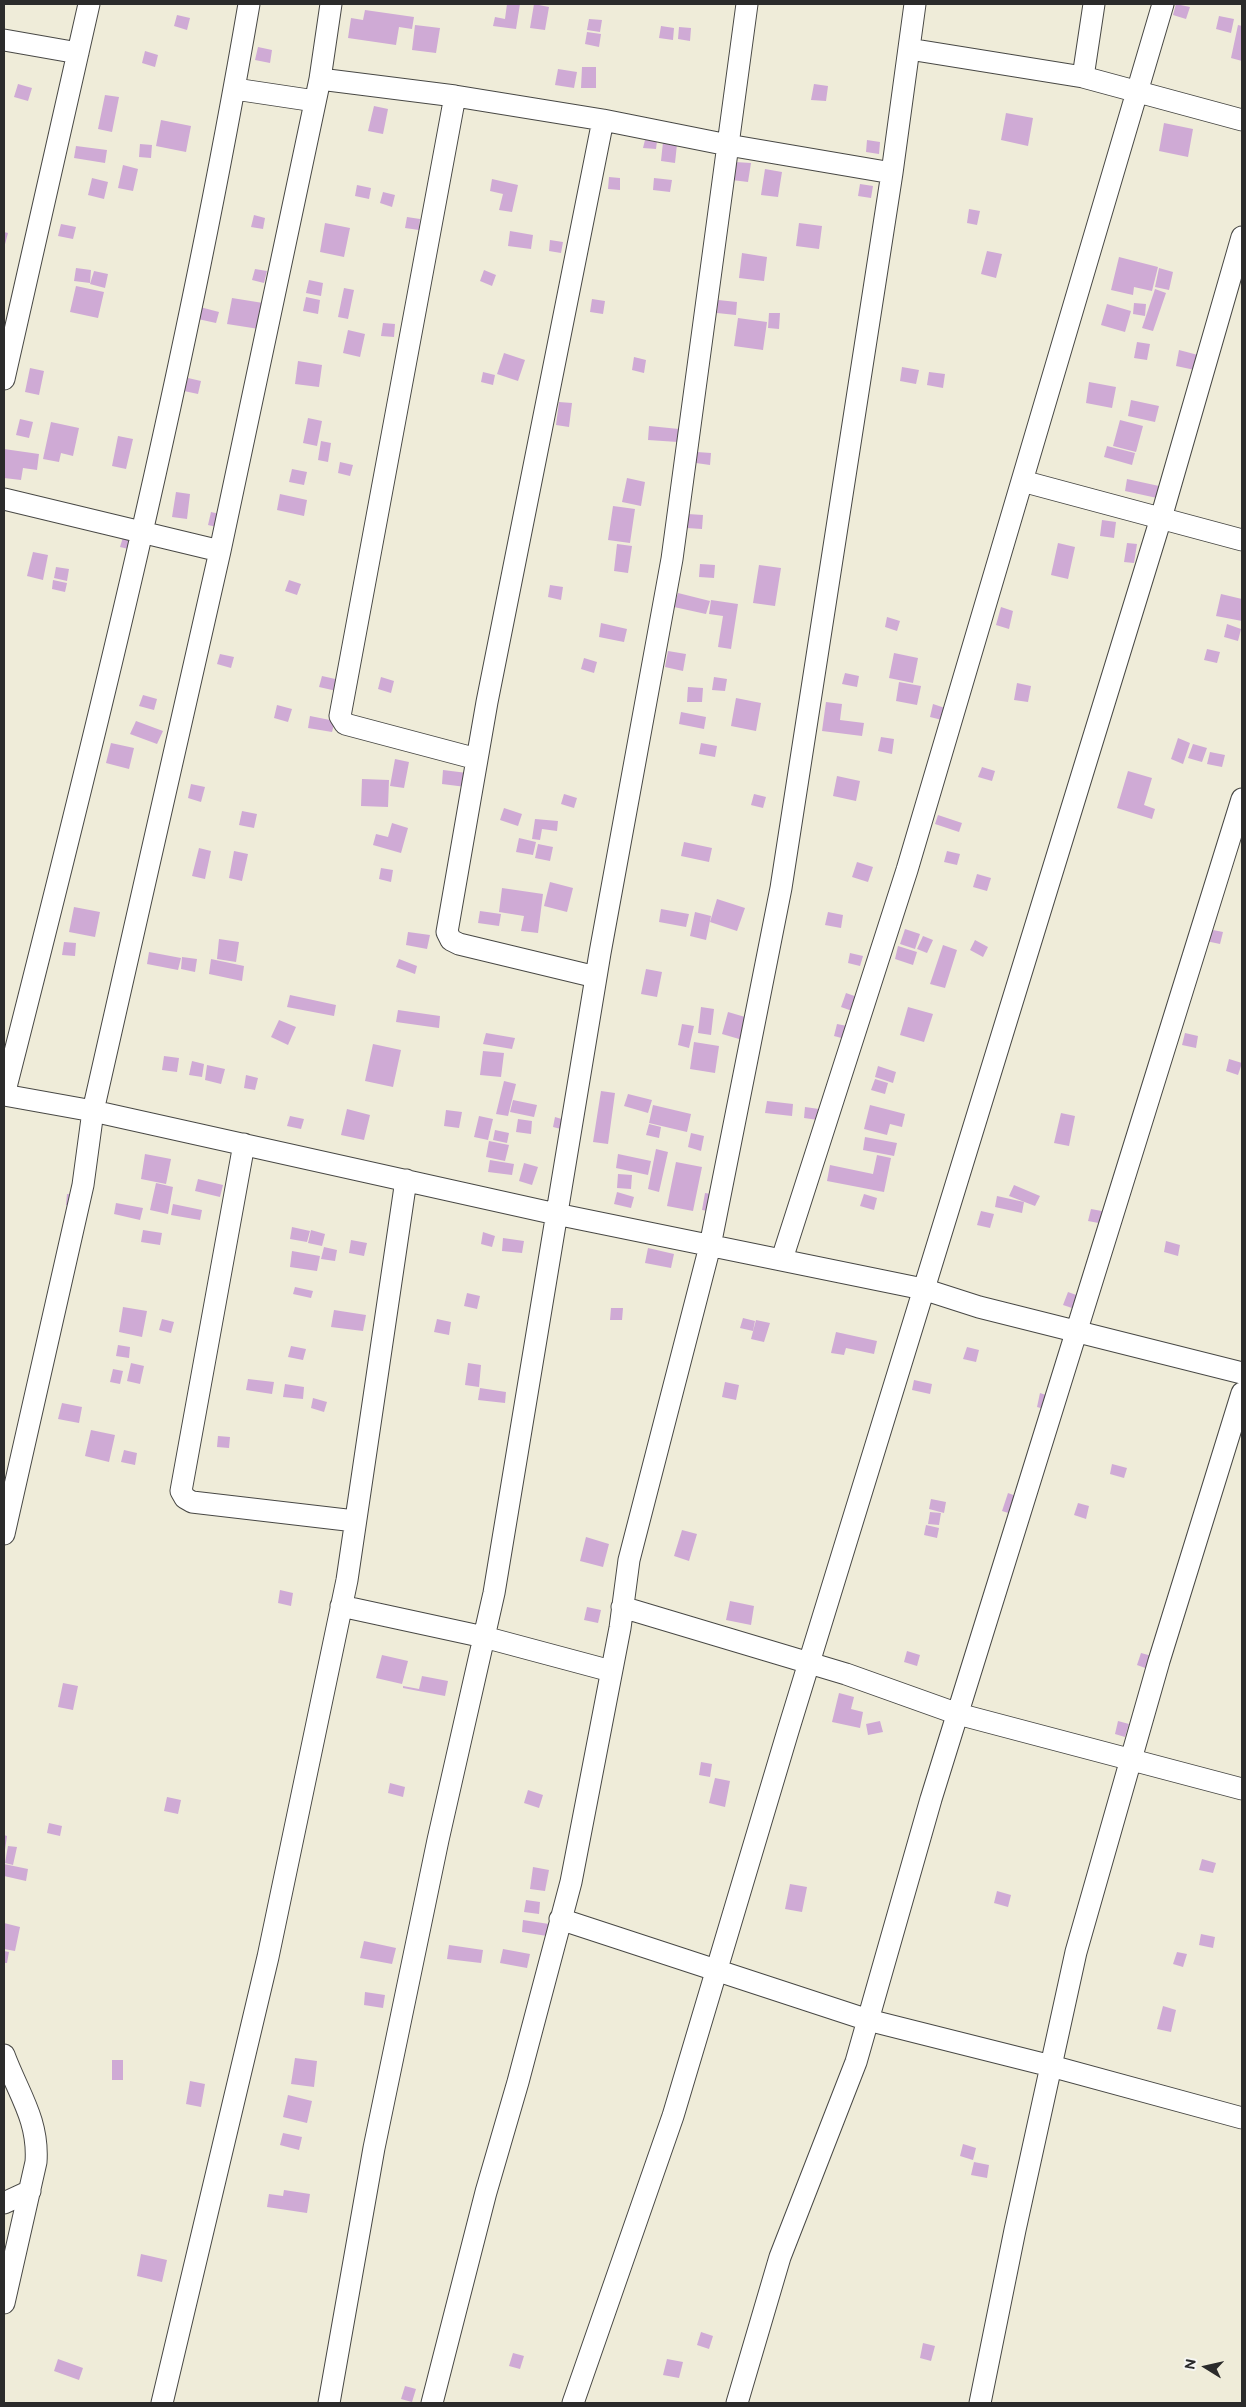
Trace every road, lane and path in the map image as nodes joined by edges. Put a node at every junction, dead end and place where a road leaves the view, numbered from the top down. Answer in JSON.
{"nodes":[{"id":1,"x":90,"y":4,"type":"edge"},
{"id":2,"x":249,"y":4,"type":"edge"},
{"id":3,"x":331,"y":4,"type":"edge"},
{"id":4,"x":747,"y":4,"type":"edge"},
{"id":5,"x":916,"y":4,"type":"edge"},
{"id":6,"x":1094,"y":4,"type":"edge"},
{"id":7,"x":1163,"y":4,"type":"edge"},
{"id":8,"x":4,"y":40,"type":"edge"},
{"id":9,"x":909,"y":49,"type":"junction"},
{"id":10,"x":78,"y":53,"type":"junction"},
{"id":11,"x":1082,"y":77,"type":"junction"},
{"id":12,"x":320,"y":79,"type":"junction"},
{"id":13,"x":235,"y":89,"type":"junction"},
{"id":14,"x":1136,"y":90,"type":"junction"},
{"id":15,"x":455,"y":96,"type":"junction"},
{"id":16,"x":315,"y":101,"type":"junction"},
{"id":17,"x":603,"y":120,"type":"junction"},
{"id":18,"x":1242,"y":120,"type":"edge"},
{"id":19,"x":728,"y":145,"type":"junction"},
{"id":20,"x":892,"y":173,"type":"junction"},
{"id":21,"x":1242,"y":236,"type":"edge"},
{"id":22,"x":4,"y":379,"type":"edge"},
{"id":23,"x":1022,"y":481,"type":"junction"},
{"id":24,"x":4,"y":499,"type":"edge"},
{"id":25,"x":1161,"y":518,"type":"junction"},
{"id":26,"x":143,"y":533,"type":"junction"},
{"id":27,"x":1242,"y":540,"type":"edge"},
{"id":28,"x":220,"y":551,"type":"junction"},
{"id":29,"x":477,"y":759,"type":"junction"},
{"id":30,"x":1242,"y":799,"type":"edge"},
{"id":31,"x":596,"y":977,"type":"junction"},
{"id":32,"x":4,"y":1095,"type":"edge"},
{"id":33,"x":93,"y":1111,"type":"junction"},
{"id":34,"x":244,"y":1144,"type":"junction"},
{"id":35,"x":406,"y":1180,"type":"junction"},
{"id":36,"x":556,"y":1214,"type":"junction"},
{"id":37,"x":710,"y":1246,"type":"junction"},
{"id":38,"x":782,"y":1259,"type":"junction"},
{"id":39,"x":923,"y":1289,"type":"junction"},
{"id":40,"x":1076,"y":1331,"type":"junction"},
{"id":41,"x":1242,"y":1373,"type":"edge"},
{"id":42,"x":1242,"y":1393,"type":"edge"},
{"id":43,"x":6,"y":1510,"type":"edge"},
{"id":44,"x":355,"y":1521,"type":"junction"},
{"id":45,"x":4,"y":1534,"type":"edge"},
{"id":46,"x":341,"y":1606,"type":"junction"},
{"id":47,"x":622,"y":1607,"type":"junction"},
{"id":48,"x":484,"y":1637,"type":"junction"},
{"id":49,"x":808,"y":1663,"type":"junction"},
{"id":50,"x":611,"y":1671,"type":"junction"},
{"id":51,"x":958,"y":1714,"type":"junction"},
{"id":52,"x":1131,"y":1760,"type":"junction"},
{"id":53,"x":1242,"y":1789,"type":"edge"},
{"id":54,"x":560,"y":1919,"type":"junction"},
{"id":55,"x":718,"y":1970,"type":"junction"},
{"id":56,"x":868,"y":2020,"type":"junction"},
{"id":57,"x":4,"y":2055,"type":"edge"},
{"id":58,"x":1051,"y":2066,"type":"junction"},
{"id":59,"x":1242,"y":2118,"type":"edge"},
{"id":60,"x":30,"y":2191,"type":"junction"},
{"id":61,"x":4,"y":2203,"type":"edge"},
{"id":62,"x":4,"y":2303,"type":"edge"},
{"id":63,"x":162,"y":2403,"type":"edge"},
{"id":64,"x":329,"y":2403,"type":"edge"},
{"id":65,"x":432,"y":2403,"type":"edge"},
{"id":66,"x":573,"y":2403,"type":"edge"},
{"id":67,"x":737,"y":2403,"type":"edge"},
{"id":68,"x":980,"y":2403,"type":"edge"}],
"edges":[{"from":1,"to":10,"type":"street"},
{"from":2,"to":13,"type":"street"},
{"from":3,"to":12,"type":"street"},
{"from":4,"to":19,"type":"street"},
{"from":5,"to":9,"type":"street"},
{"from":6,"to":11,"type":"street"},
{"from":7,"to":14,"type":"street"},
{"from":8,"to":10,"type":"street"},
{"from":9,"to":11,"type":"street"},
{"from":9,"to":20,"type":"street"},
{"from":10,"to":22,"type":"street"},
{"from":11,"to":14,"type":"street"},
{"from":12,"to":15,"type":"street"},
{"from":12,"to":16,"type":"street"},
{"from":13,"to":16,"type":"street"},
{"from":13,"to":26,"type":"street"},
{"from":14,"to":18,"type":"street"},
{"from":14,"to":23,"type":"street"},
{"from":15,"to":17,"type":"street"},
{"from":15,"to":29,"type":"street"},
{"from":16,"to":28,"type":"street"},
{"from":17,"to":19,"type":"street"},
{"from":17,"to":29,"type":"street"},
{"from":19,"to":20,"type":"street"},
{"from":19,"to":31,"type":"street"},
{"from":20,"to":37,"type":"street"},
{"from":21,"to":25,"type":"street"},
{"from":23,"to":25,"type":"street"},
{"from":23,"to":38,"type":"street"},
{"from":24,"to":26,"type":"street"},
{"from":25,"to":27,"type":"street"},
{"from":25,"to":39,"type":"street"},
{"from":26,"to":28,"type":"street"},
{"from":26,"to":32,"type":"street"},
{"from":28,"to":33,"type":"street"},
{"from":29,"to":31,"type":"street"},
{"from":30,"to":40,"type":"street"},
{"from":31,"to":36,"type":"street"},
{"from":32,"to":33,"type":"street"},
{"from":33,"to":34,"type":"street"},
{"from":33,"to":43,"type":"street"},
{"from":34,"to":35,"type":"street"},
{"from":34,"to":44,"type":"street"},
{"from":35,"to":36,"type":"street"},
{"from":35,"to":44,"type":"street"},
{"from":36,"to":37,"type":"street"},
{"from":36,"to":48,"type":"street"},
{"from":37,"to":38,"type":"street"},
{"from":37,"to":47,"type":"street"},
{"from":38,"to":39,"type":"street"},
{"from":39,"to":40,"type":"street"},
{"from":39,"to":49,"type":"street"},
{"from":40,"to":41,"type":"street"},
{"from":40,"to":51,"type":"street"},
{"from":42,"to":52,"type":"street"},
{"from":43,"to":45,"type":"street"},
{"from":44,"to":46,"type":"street"},
{"from":46,"to":48,"type":"street"},
{"from":46,"to":63,"type":"street"},
{"from":47,"to":49,"type":"street"},
{"from":47,"to":50,"type":"street"},
{"from":48,"to":50,"type":"street"},
{"from":48,"to":64,"type":"street"},
{"from":49,"to":51,"type":"street"},
{"from":49,"to":55,"type":"street"},
{"from":50,"to":54,"type":"street"},
{"from":51,"to":52,"type":"street"},
{"from":51,"to":56,"type":"street"},
{"from":52,"to":53,"type":"street"},
{"from":52,"to":58,"type":"street"},
{"from":54,"to":55,"type":"street"},
{"from":54,"to":65,"type":"street"},
{"from":55,"to":56,"type":"street"},
{"from":55,"to":66,"type":"street"},
{"from":56,"to":58,"type":"street"},
{"from":56,"to":67,"type":"street"},
{"from":57,"to":60,"type":"street"},
{"from":58,"to":59,"type":"street"},
{"from":58,"to":68,"type":"street"},
{"from":60,"to":61,"type":"street"},
{"from":60,"to":62,"type":"street"}]}
